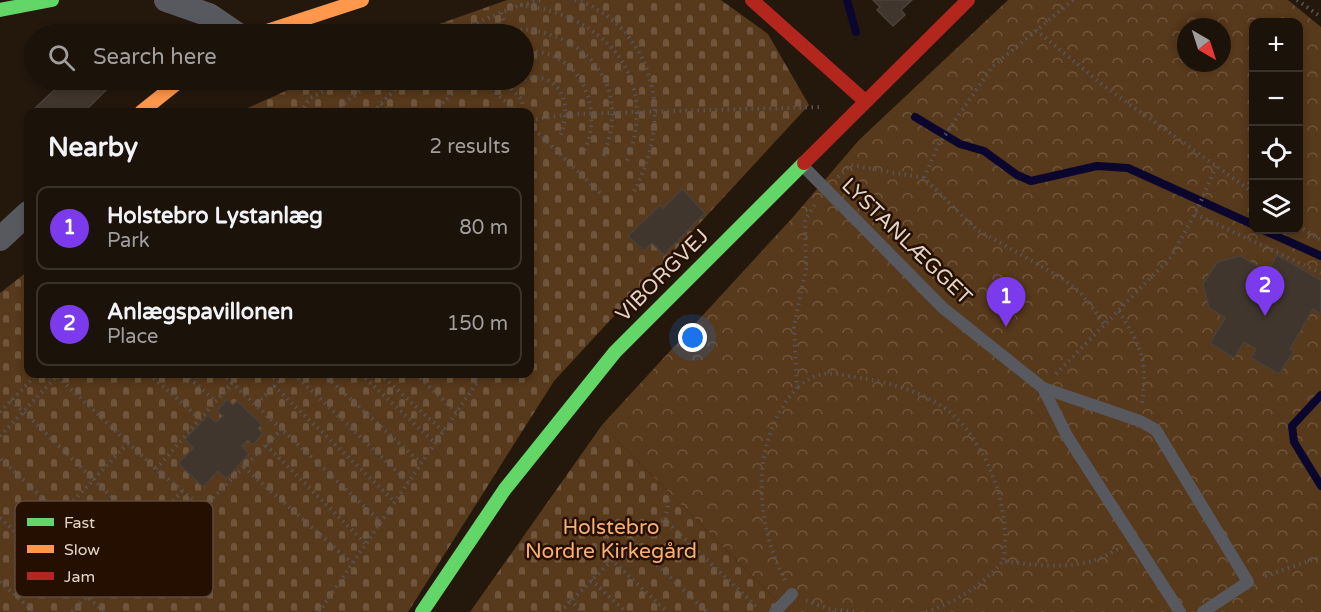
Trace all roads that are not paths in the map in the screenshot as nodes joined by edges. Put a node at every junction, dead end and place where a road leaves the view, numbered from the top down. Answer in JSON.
{"nodes":[{"id":1,"x":52,"y":0,"type":"edge"},
{"id":2,"x":166,"y":0,"type":"edge"},
{"id":3,"x":362,"y":0,"type":"edge"},
{"id":4,"x":753,"y":0,"type":"edge"},
{"id":5,"x":968,"y":0,"type":"edge"},
{"id":6,"x":0,"y":10,"type":"edge"},
{"id":7,"x":222,"y":24,"type":"edge"},
{"id":8,"x":284,"y":24,"type":"edge"},
{"id":9,"x":168,"y":90,"type":"edge"},
{"id":10,"x":865,"y":101,"type":"junction"},
{"id":11,"x":146,"y":108,"type":"edge"},
{"id":12,"x":801,"y":164,"type":"junction"},
{"id":13,"x":24,"y":217,"type":"edge"},
{"id":14,"x":0,"y":238,"type":"edge"},
{"id":15,"x":1043,"y":388,"type":"junction"},
{"id":16,"x":792,"y":594,"type":"road end"},
{"id":17,"x":422,"y":612,"type":"edge"},
{"id":18,"x":775,"y":612,"type":"edge"},
{"id":19,"x":1180,"y":612,"type":"edge"},
{"id":20,"x":1203,"y":612,"type":"edge"}],
"edges":[{"from":1,"to":6,"type":"street"},
{"from":2,"to":7,"type":"street"},
{"from":3,"to":8,"type":"street"},
{"from":4,"to":10,"type":"street"},
{"from":5,"to":10,"type":"street","name":"VIBORGVEJ"},
{"from":9,"to":11,"type":"street"},
{"from":10,"to":12,"type":"street","name":"VIBORGVEJ"},
{"from":12,"to":15,"type":"lane","name":"LYSTANLÆGGET"},
{"from":12,"to":17,"type":"street","name":"VIBORGVEJ"},
{"from":13,"to":14,"type":"street"},
{"from":15,"to":19,"type":"lane","name":"LYSTANLÆGGET"},
{"from":15,"to":20,"type":"lane","name":"LYSTANLÆGGET"},
{"from":16,"to":18,"type":"lane"}]}
